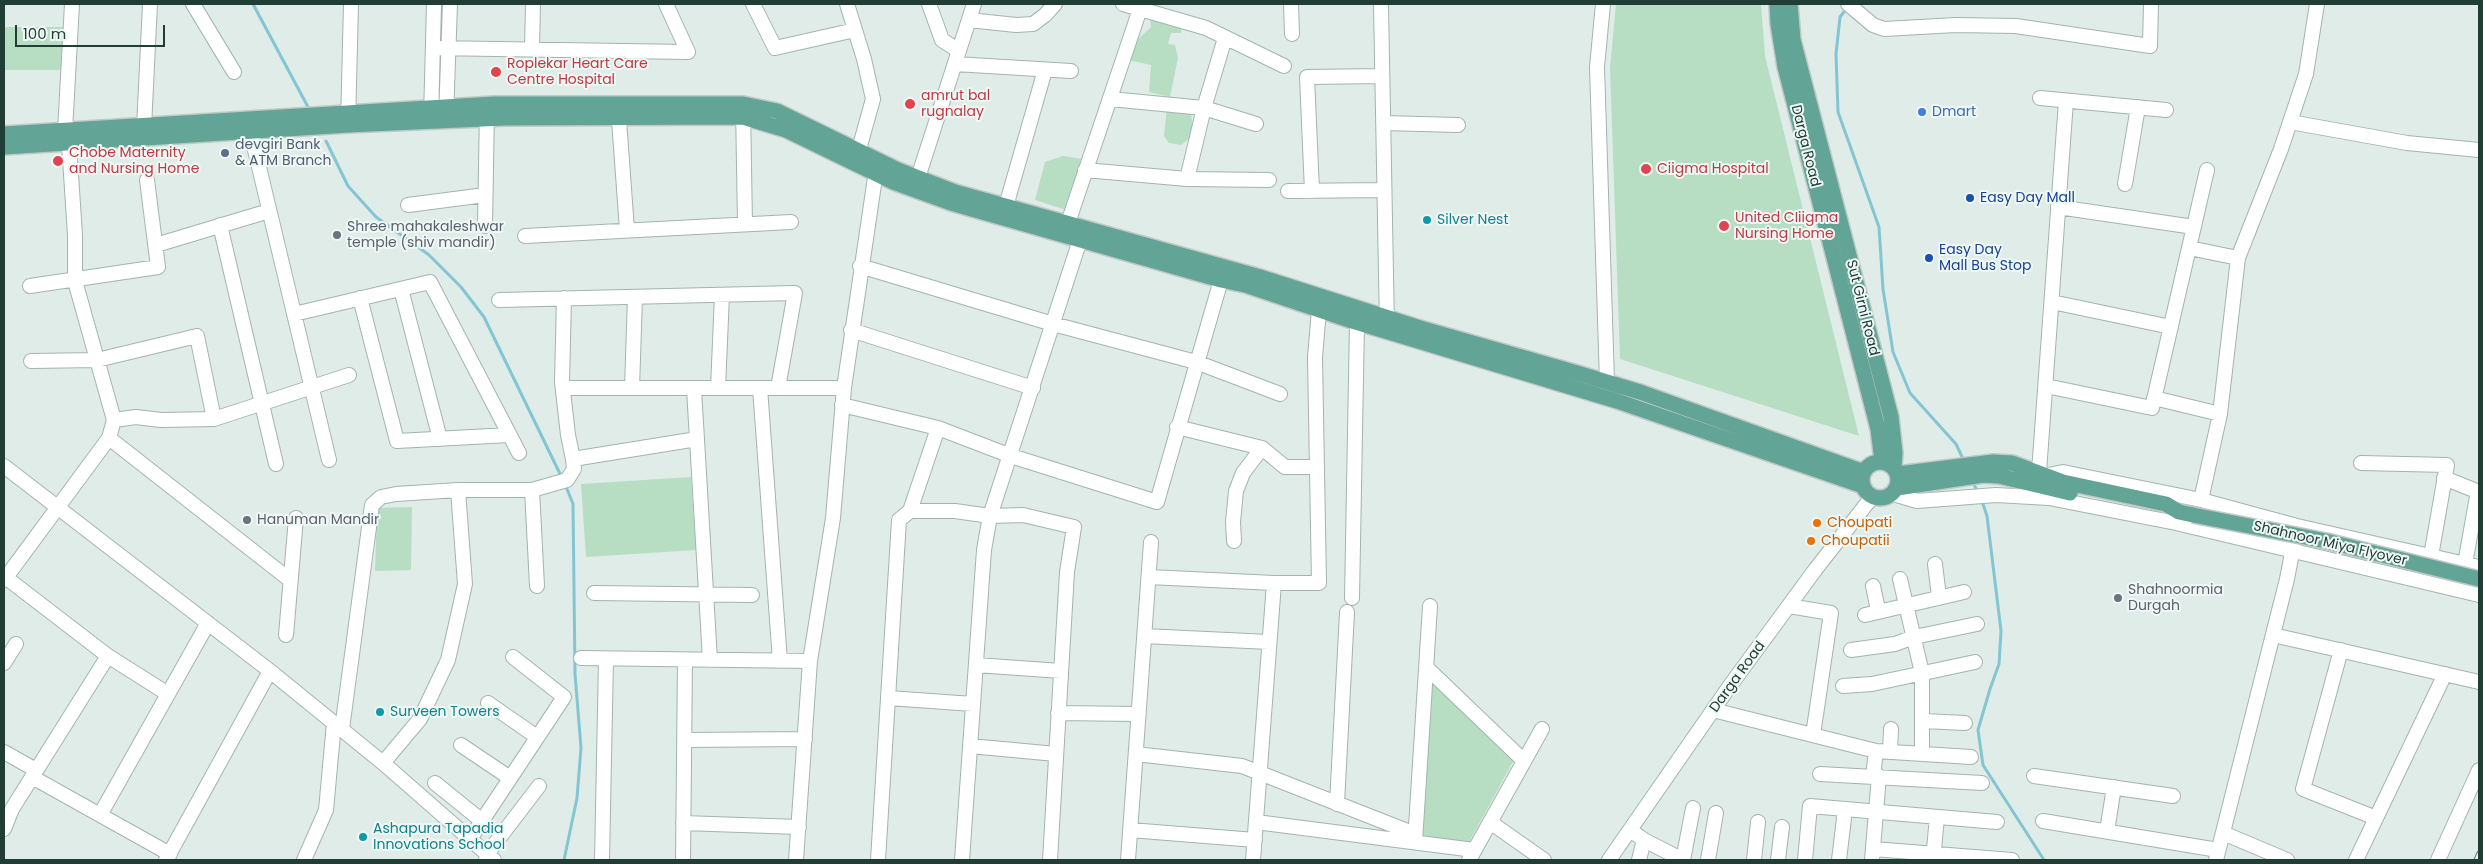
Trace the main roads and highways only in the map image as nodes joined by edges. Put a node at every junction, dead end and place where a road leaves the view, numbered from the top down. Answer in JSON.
{"nodes":[{"id":1,"x":1777,"y":4,"type":"edge"},
{"id":2,"x":1790,"y":4,"type":"edge"},
{"id":3,"x":249,"y":126,"type":"junction"},
{"id":4,"x":4,"y":134,"type":"edge"},
{"id":5,"x":67,"y":137,"type":"junction"},
{"id":6,"x":4,"y":147,"type":"edge"},
{"id":7,"x":916,"y":184,"type":"junction"},
{"id":8,"x":1386,"y":324,"type":"junction"},
{"id":9,"x":1893,"y":477,"type":"junction"},
{"id":10,"x":1866,"y":485,"type":"junction"},
{"id":11,"x":2180,"y":512,"type":"junction"},
{"id":12,"x":2479,"y":579,"type":"edge"}],
"edges":[{"from":1,"to":9,"type":"main road","name":"Darga Road"},
{"from":2,"to":9,"type":"main road","name":"Sut Girni Road"},
{"from":3,"to":5,"type":"main road"},
{"from":3,"to":5,"type":"main road"},
{"from":3,"to":7,"type":"main road"},
{"from":4,"to":5,"type":"main road"},
{"from":5,"to":6,"type":"main road"},
{"from":7,"to":8,"type":"main road"},
{"from":7,"to":8,"type":"main road"},
{"from":8,"to":10,"type":"main road"},
{"from":9,"to":10,"type":"main road"},
{"from":9,"to":10,"type":"main road"},
{"from":9,"to":11,"type":"main road","name":"Shahnoor Miya Flyover"},
{"from":9,"to":11,"type":"main road","name":"Shahnoor Miya Flyover"},
{"from":11,"to":12,"type":"main road","name":"Shahnoor Miya Flyover","bridge":true}]}
